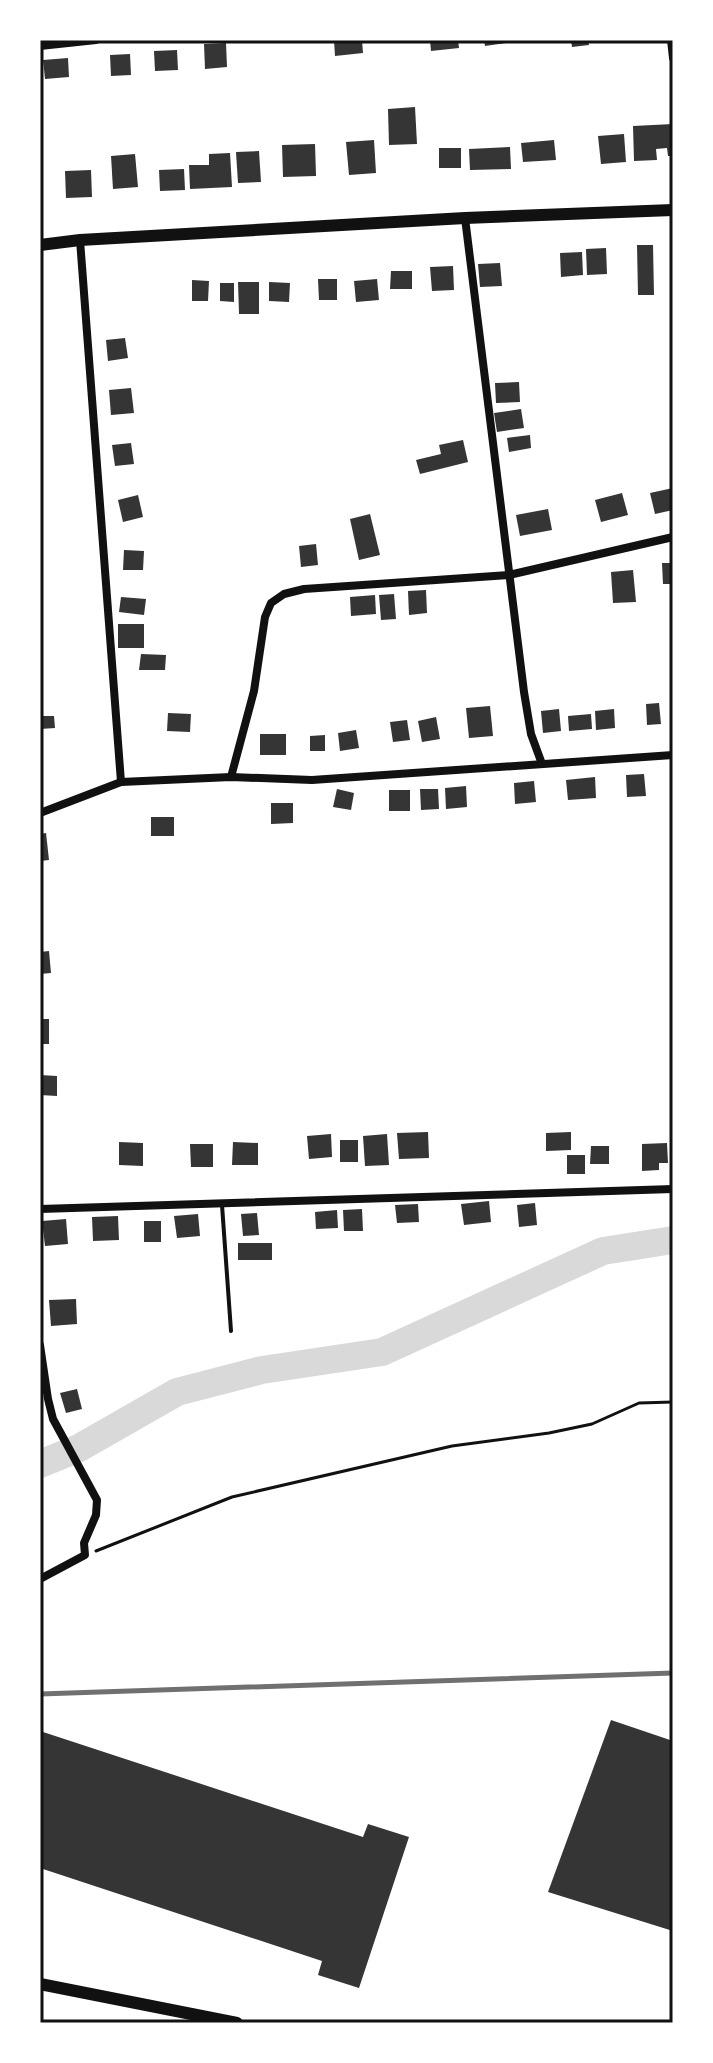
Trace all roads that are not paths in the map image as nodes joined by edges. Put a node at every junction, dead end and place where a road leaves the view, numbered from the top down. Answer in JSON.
{"nodes":[{"id":1,"x":96,"y":40,"type":"edge"},
{"id":2,"x":671,"y":40,"type":"edge"},
{"id":3,"x":40,"y":46,"type":"edge"},
{"id":4,"x":673,"y":58,"type":"edge"},
{"id":5,"x":673,"y":210,"type":"edge"},
{"id":6,"x":465,"y":218,"type":"junction"},
{"id":7,"x":80,"y":240,"type":"junction"},
{"id":8,"x":40,"y":245,"type":"edge"},
{"id":9,"x":673,"y":537,"type":"edge"},
{"id":10,"x":509,"y":575,"type":"junction"},
{"id":11,"x":673,"y":755,"type":"edge"},
{"id":12,"x":542,"y":764,"type":"junction"},
{"id":13,"x":231,"y":777,"type":"junction"},
{"id":14,"x":121,"y":782,"type":"junction"},
{"id":15,"x":40,"y":813,"type":"edge"},
{"id":16,"x":673,"y":1189,"type":"edge"},
{"id":17,"x":222,"y":1203,"type":"junction"},
{"id":18,"x":40,"y":1209,"type":"edge"},
{"id":19,"x":231,"y":1331,"type":"dead end"},
{"id":20,"x":40,"y":1345,"type":"edge"},
{"id":21,"x":40,"y":1579,"type":"edge"},
{"id":22,"x":40,"y":1984,"type":"edge"},
{"id":23,"x":237,"y":2023,"type":"edge"}],
"edges":[{"from":1,"to":3,"type":"street"},
{"from":2,"to":4,"type":"street"},
{"from":5,"to":6,"type":"main road"},
{"from":6,"to":7,"type":"main road"},
{"from":6,"to":10,"type":"street"},
{"from":7,"to":8,"type":"main road"},
{"from":7,"to":14,"type":"street"},
{"from":9,"to":10,"type":"street"},
{"from":10,"to":12,"type":"street"},
{"from":10,"to":13,"type":"street"},
{"from":11,"to":12,"type":"street"},
{"from":12,"to":13,"type":"street"},
{"from":13,"to":14,"type":"street"},
{"from":14,"to":15,"type":"street"},
{"from":16,"to":17,"type":"street"},
{"from":17,"to":18,"type":"street"},
{"from":17,"to":19,"type":"lane"},
{"from":20,"to":21,"type":"street"},
{"from":22,"to":23,"type":"main road"}]}
